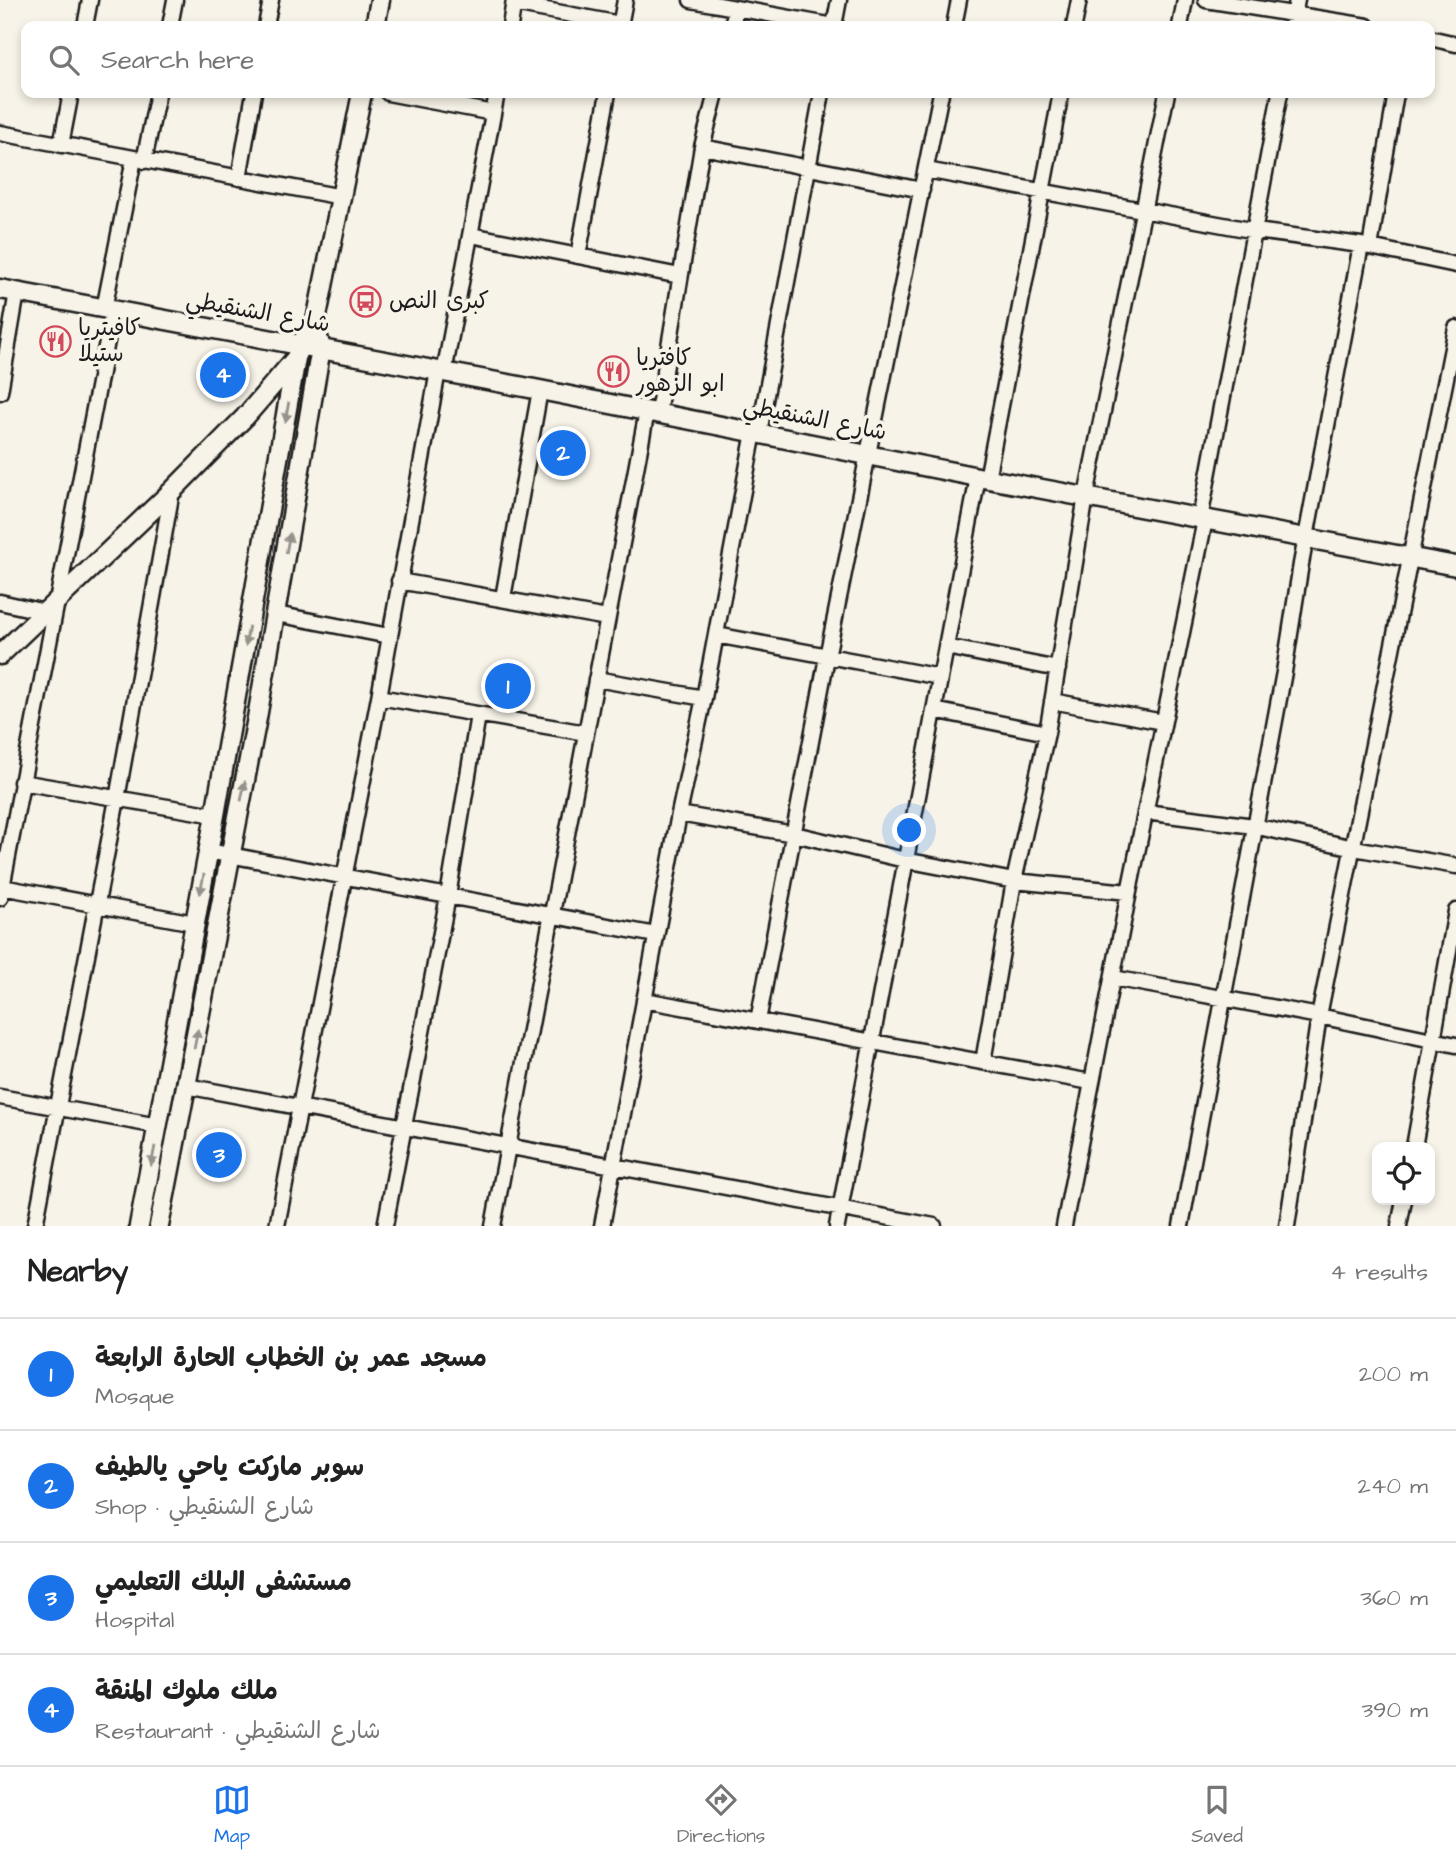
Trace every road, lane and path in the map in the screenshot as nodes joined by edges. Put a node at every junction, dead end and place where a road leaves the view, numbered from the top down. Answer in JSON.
{"nodes":[{"id":1,"x":90,"y":0,"type":"edge"},
{"id":2,"x":176,"y":0,"type":"edge"},
{"id":3,"x":271,"y":0,"type":"edge"},
{"id":4,"x":380,"y":0,"type":"edge"},
{"id":5,"x":625,"y":0,"type":"edge"},
{"id":6,"x":691,"y":0,"type":"edge"},
{"id":7,"x":839,"y":0,"type":"edge"},
{"id":8,"x":959,"y":0,"type":"edge"},
{"id":9,"x":1079,"y":0,"type":"edge"},
{"id":10,"x":1185,"y":0,"type":"edge"},
{"id":11,"x":1206,"y":0,"type":"edge"},
{"id":12,"x":514,"y":2,"type":"edge"},
{"id":13,"x":736,"y":9,"type":"junction"},
{"id":14,"x":1294,"y":13,"type":"edge"},
{"id":15,"x":86,"y":21,"type":"edge"},
{"id":16,"x":171,"y":21,"type":"edge"},
{"id":17,"x":267,"y":21,"type":"edge"},
{"id":18,"x":376,"y":21,"type":"edge"},
{"id":19,"x":511,"y":21,"type":"edge"},
{"id":20,"x":602,"y":21,"type":"edge"},
{"id":21,"x":621,"y":21,"type":"edge"},
{"id":22,"x":733,"y":21,"type":"edge"},
{"id":23,"x":805,"y":21,"type":"edge"},
{"id":24,"x":835,"y":21,"type":"edge"},
{"id":25,"x":955,"y":21,"type":"edge"},
{"id":26,"x":1075,"y":21,"type":"edge"},
{"id":27,"x":1181,"y":21,"type":"edge"},
{"id":28,"x":1339,"y":21,"type":"edge"},
{"id":29,"x":1435,"y":39,"type":"edge"},
{"id":30,"x":1456,"y":44,"type":"edge"},
{"id":31,"x":70,"y":98,"type":"edge"},
{"id":32,"x":157,"y":98,"type":"edge"},
{"id":33,"x":253,"y":98,"type":"edge"},
{"id":34,"x":361,"y":98,"type":"edge"},
{"id":35,"x":414,"y":98,"type":"edge"},
{"id":36,"x":496,"y":98,"type":"edge"},
{"id":37,"x":607,"y":98,"type":"edge"},
{"id":38,"x":715,"y":98,"type":"edge"},
{"id":39,"x":821,"y":98,"type":"edge"},
{"id":40,"x":940,"y":98,"type":"edge"},
{"id":41,"x":1060,"y":98,"type":"edge"},
{"id":42,"x":1166,"y":98,"type":"edge"},
{"id":43,"x":1279,"y":98,"type":"edge"},
{"id":44,"x":1395,"y":98,"type":"edge"},
{"id":45,"x":493,"y":113,"type":"junction"},
{"id":46,"x":0,"y":133,"type":"edge"},
{"id":47,"x":61,"y":145,"type":"junction"},
{"id":48,"x":702,"y":148,"type":"junction"},
{"id":49,"x":139,"y":160,"type":"junction"},
{"id":50,"x":808,"y":168,"type":"junction"},
{"id":51,"x":926,"y":170,"type":"junction"},
{"id":52,"x":239,"y":178,"type":"junction"},
{"id":53,"x":922,"y":190,"type":"junction"},
{"id":54,"x":1042,"y":192,"type":"junction"},
{"id":55,"x":342,"y":197,"type":"junction"},
{"id":56,"x":1145,"y":211,"type":"junction"},
{"id":57,"x":1256,"y":231,"type":"junction"},
{"id":58,"x":471,"y":235,"type":"junction"},
{"id":59,"x":1366,"y":246,"type":"junction"},
{"id":60,"x":578,"y":256,"type":"junction"},
{"id":61,"x":1456,"y":264,"type":"edge"},
{"id":62,"x":680,"y":276,"type":"junction"},
{"id":63,"x":9,"y":291,"type":"edge"},
{"id":64,"x":108,"y":310,"type":"junction"},
{"id":65,"x":315,"y":326,"type":"junction"},
{"id":66,"x":1456,"y":328,"type":"edge"},
{"id":67,"x":321,"y":348,"type":"junction"},
{"id":68,"x":298,"y":351,"type":"junction"},
{"id":69,"x":441,"y":372,"type":"junction"},
{"id":70,"x":540,"y":390,"type":"junction"},
{"id":71,"x":0,"y":392,"type":"edge"},
{"id":72,"x":652,"y":412,"type":"junction"},
{"id":73,"x":756,"y":433,"type":"junction"},
{"id":74,"x":869,"y":455,"type":"junction"},
{"id":75,"x":982,"y":478,"type":"junction"},
{"id":76,"x":172,"y":491,"type":"junction"},
{"id":77,"x":1086,"y":496,"type":"junction"},
{"id":78,"x":1202,"y":519,"type":"junction"},
{"id":79,"x":1307,"y":537,"type":"junction"},
{"id":80,"x":1410,"y":557,"type":"junction"},
{"id":81,"x":1456,"y":566,"type":"edge"},
{"id":82,"x":399,"y":581,"type":"junction"},
{"id":83,"x":503,"y":598,"type":"junction"},
{"id":84,"x":0,"y":602,"type":"edge"},
{"id":85,"x":50,"y":607,"type":"junction"},
{"id":86,"x":276,"y":614,"type":"junction"},
{"id":87,"x":607,"y":618,"type":"junction"},
{"id":88,"x":389,"y":635,"type":"junction"},
{"id":89,"x":716,"y":635,"type":"junction"},
{"id":90,"x":946,"y":647,"type":"junction"},
{"id":91,"x":0,"y":655,"type":"edge"},
{"id":92,"x":827,"y":657,"type":"junction"},
{"id":93,"x":1058,"y":669,"type":"junction"},
{"id":94,"x":940,"y":677,"type":"junction"},
{"id":95,"x":596,"y":679,"type":"junction"},
{"id":96,"x":379,"y":697,"type":"junction"},
{"id":97,"x":704,"y":698,"type":"junction"},
{"id":98,"x":1052,"y":701,"type":"junction"},
{"id":99,"x":934,"y":710,"type":"junction"},
{"id":100,"x":478,"y":715,"type":"junction"},
{"id":101,"x":1163,"y":722,"type":"junction"},
{"id":102,"x":586,"y":733,"type":"junction"},
{"id":103,"x":1047,"y":733,"type":"junction"},
{"id":104,"x":21,"y":782,"type":"junction"},
{"id":105,"x":117,"y":799,"type":"junction"},
{"id":106,"x":1146,"y":812,"type":"junction"},
{"id":107,"x":679,"y":814,"type":"junction"},
{"id":108,"x":215,"y":815,"type":"junction"},
{"id":109,"x":1254,"y":826,"type":"junction"},
{"id":110,"x":794,"y":834,"type":"junction"},
{"id":111,"x":1354,"y":848,"type":"junction"},
{"id":112,"x":208,"y":851,"type":"junction"},
{"id":113,"x":231,"y":855,"type":"junction"},
{"id":114,"x":905,"y":860,"type":"junction"},
{"id":115,"x":1456,"y":866,"type":"edge"},
{"id":116,"x":344,"y":877,"type":"junction"},
{"id":117,"x":1014,"y":881,"type":"junction"},
{"id":118,"x":1,"y":892,"type":"edge"},
{"id":119,"x":1129,"y":892,"type":"junction"},
{"id":120,"x":448,"y":896,"type":"junction"},
{"id":121,"x":96,"y":905,"type":"junction"},
{"id":122,"x":1456,"y":911,"type":"edge"},
{"id":123,"x":550,"y":916,"type":"junction"},
{"id":124,"x":194,"y":923,"type":"junction"},
{"id":125,"x":656,"y":935,"type":"junction"},
{"id":126,"x":1113,"y":978,"type":"junction"},
{"id":127,"x":644,"y":1000,"type":"junction"},
{"id":128,"x":1224,"y":1000,"type":"junction"},
{"id":129,"x":1319,"y":1016,"type":"junction"},
{"id":130,"x":758,"y":1021,"type":"junction"},
{"id":131,"x":1433,"y":1040,"type":"junction"},
{"id":132,"x":872,"y":1041,"type":"junction"},
{"id":133,"x":1456,"y":1045,"type":"edge"},
{"id":134,"x":983,"y":1062,"type":"junction"},
{"id":135,"x":1091,"y":1082,"type":"junction"},
{"id":136,"x":186,"y":1086,"type":"junction"},
{"id":137,"x":0,"y":1097,"type":"edge"},
{"id":138,"x":58,"y":1107,"type":"junction"},
{"id":139,"x":301,"y":1107,"type":"junction"},
{"id":140,"x":159,"y":1126,"type":"junction"},
{"id":141,"x":404,"y":1126,"type":"junction"},
{"id":142,"x":1415,"y":1142,"type":"edge"},
{"id":143,"x":508,"y":1146,"type":"junction"},
{"id":144,"x":613,"y":1166,"type":"junction"},
{"id":145,"x":1403,"y":1205,"type":"edge"},
{"id":146,"x":841,"y":1207,"type":"junction"},
{"id":147,"x":35,"y":1226,"type":"edge"},
{"id":148,"x":139,"y":1226,"type":"edge"},
{"id":149,"x":159,"y":1226,"type":"edge"},
{"id":150,"x":278,"y":1226,"type":"edge"},
{"id":151,"x":385,"y":1226,"type":"edge"},
{"id":152,"x":493,"y":1226,"type":"edge"},
{"id":153,"x":602,"y":1226,"type":"edge"},
{"id":154,"x":837,"y":1226,"type":"edge"},
{"id":155,"x":934,"y":1226,"type":"edge"},
{"id":156,"x":1064,"y":1226,"type":"edge"},
{"id":157,"x":1181,"y":1226,"type":"edge"},
{"id":158,"x":1287,"y":1226,"type":"edge"},
{"id":159,"x":1399,"y":1226,"type":"edge"}],
"edges":[{"from":1,"to":15,"type":"street"},
{"from":2,"to":16,"type":"street"},
{"from":3,"to":17,"type":"street"},
{"from":4,"to":18,"type":"street"},
{"from":5,"to":21,"type":"street"},
{"from":6,"to":13,"type":"street"},
{"from":7,"to":24,"type":"street"},
{"from":8,"to":25,"type":"street"},
{"from":9,"to":26,"type":"street"},
{"from":10,"to":27,"type":"street"},
{"from":11,"to":14,"type":"street"},
{"from":12,"to":19,"type":"street"},
{"from":12,"to":20,"type":"street"},
{"from":13,"to":22,"type":"street"},
{"from":13,"to":23,"type":"street"},
{"from":14,"to":28,"type":"street"},
{"from":29,"to":30,"type":"street"},
{"from":31,"to":47,"type":"street"},
{"from":32,"to":49,"type":"street"},
{"from":33,"to":52,"type":"street"},
{"from":34,"to":55,"type":"street"},
{"from":35,"to":45,"type":"street"},
{"from":36,"to":45,"type":"street"},
{"from":37,"to":60,"type":"street"},
{"from":38,"to":48,"type":"street"},
{"from":39,"to":50,"type":"street"},
{"from":40,"to":51,"type":"street"},
{"from":41,"to":54,"type":"street"},
{"from":42,"to":56,"type":"street"},
{"from":43,"to":57,"type":"street"},
{"from":44,"to":59,"type":"street"},
{"from":45,"to":58,"type":"street"},
{"from":46,"to":47,"type":"street"},
{"from":47,"to":49,"type":"street"},
{"from":48,"to":50,"type":"street"},
{"from":48,"to":62,"type":"street"},
{"from":49,"to":52,"type":"street"},
{"from":49,"to":64,"type":"street"},
{"from":50,"to":53,"type":"street"},
{"from":50,"to":73,"type":"street"},
{"from":51,"to":53,"type":"street"},
{"from":51,"to":54,"type":"street"},
{"from":52,"to":55,"type":"street"},
{"from":53,"to":74,"type":"street"},
{"from":54,"to":56,"type":"street"},
{"from":54,"to":75,"type":"street"},
{"from":55,"to":65,"type":"street"},
{"from":56,"to":57,"type":"street"},
{"from":56,"to":77,"type":"street"},
{"from":57,"to":59,"type":"street"},
{"from":57,"to":78,"type":"street"},
{"from":58,"to":60,"type":"street"},
{"from":58,"to":69,"type":"street"},
{"from":59,"to":61,"type":"street"},
{"from":59,"to":79,"type":"street"},
{"from":60,"to":62,"type":"street"},
{"from":62,"to":72,"type":"street"},
{"from":63,"to":64,"type":"street","name":"شارع الشنقيطي"},
{"from":63,"to":71,"type":"street"},
{"from":64,"to":68,"type":"street","name":"شارع الشنقيطي"},
{"from":64,"to":85,"type":"street"},
{"from":65,"to":67,"type":"street"},
{"from":65,"to":68,"type":"street"},
{"from":66,"to":80,"type":"street"},
{"from":67,"to":68,"type":"street","name":"شارع الشنقيطي"},
{"from":67,"to":69,"type":"street","name":"شارع الشنقيطي"},
{"from":86,"to":67,"type":"street","one_way":true},
{"from":68,"to":76,"type":"street"},
{"from":68,"to":108,"type":"street","one_way":true},
{"from":69,"to":70,"type":"street","name":"شارع الشنقيطي"},
{"from":69,"to":82,"type":"street"},
{"from":70,"to":72,"type":"street","name":"شارع الشنقيطي"},
{"from":70,"to":83,"type":"street"},
{"from":72,"to":73,"type":"street","name":"شارع الشنقيطي"},
{"from":72,"to":87,"type":"street"},
{"from":73,"to":74,"type":"street","name":"شارع الشنقيطي"},
{"from":73,"to":89,"type":"street"},
{"from":74,"to":75,"type":"street","name":"شارع الشنقيطي"},
{"from":74,"to":92,"type":"street"},
{"from":75,"to":77,"type":"street","name":"شارع الشنقيطي"},
{"from":75,"to":90,"type":"street"},
{"from":76,"to":85,"type":"street"},
{"from":76,"to":105,"type":"street"},
{"from":77,"to":78,"type":"street","name":"شارع الشنقيطي"},
{"from":77,"to":93,"type":"street"},
{"from":78,"to":79,"type":"street","name":"شارع الشنقيطي"},
{"from":78,"to":101,"type":"street"},
{"from":79,"to":80,"type":"street","name":"شارع الشنقيطي"},
{"from":79,"to":109,"type":"street"},
{"from":80,"to":81,"type":"street","name":"شارع الشنقيطي"},
{"from":80,"to":111,"type":"street"},
{"from":82,"to":83,"type":"street"},
{"from":82,"to":88,"type":"street"},
{"from":83,"to":87,"type":"street"},
{"from":84,"to":85,"type":"street"},
{"from":85,"to":91,"type":"street"},
{"from":85,"to":104,"type":"street"},
{"from":86,"to":88,"type":"street"},
{"from":113,"to":86,"type":"street","one_way":true},
{"from":87,"to":95,"type":"street"},
{"from":88,"to":96,"type":"street"},
{"from":89,"to":92,"type":"street"},
{"from":89,"to":97,"type":"street"},
{"from":90,"to":93,"type":"street"},
{"from":90,"to":94,"type":"street"},
{"from":92,"to":94,"type":"street"},
{"from":92,"to":110,"type":"street"},
{"from":93,"to":98,"type":"street"},
{"from":94,"to":99,"type":"street"},
{"from":95,"to":97,"type":"street"},
{"from":95,"to":102,"type":"street"},
{"from":96,"to":100,"type":"street"},
{"from":96,"to":116,"type":"street"},
{"from":97,"to":107,"type":"street"},
{"from":98,"to":101,"type":"street"},
{"from":98,"to":103,"type":"street"},
{"from":99,"to":103,"type":"street"},
{"from":99,"to":114,"type":"street"},
{"from":100,"to":102,"type":"street"},
{"from":100,"to":120,"type":"street"},
{"from":101,"to":106,"type":"street"},
{"from":102,"to":123,"type":"street"},
{"from":103,"to":117,"type":"street"},
{"from":104,"to":105,"type":"street"},
{"from":104,"to":118,"type":"street"},
{"from":105,"to":108,"type":"street"},
{"from":105,"to":121,"type":"street"},
{"from":106,"to":109,"type":"street"},
{"from":106,"to":119,"type":"street"},
{"from":107,"to":110,"type":"street"},
{"from":107,"to":125,"type":"street"},
{"from":108,"to":112,"type":"street"},
{"from":109,"to":111,"type":"street"},
{"from":109,"to":128,"type":"street"},
{"from":110,"to":114,"type":"street"},
{"from":110,"to":130,"type":"street"},
{"from":111,"to":115,"type":"street"},
{"from":111,"to":129,"type":"street"},
{"from":112,"to":113,"type":"street"},
{"from":112,"to":124,"type":"street","one_way":true},
{"from":113,"to":116,"type":"street"},
{"from":136,"to":113,"type":"street","one_way":true},
{"from":114,"to":117,"type":"street"},
{"from":114,"to":132,"type":"street"},
{"from":116,"to":120,"type":"street"},
{"from":116,"to":139,"type":"street"},
{"from":117,"to":119,"type":"street"},
{"from":117,"to":134,"type":"street"},
{"from":118,"to":121,"type":"street"},
{"from":119,"to":126,"type":"street"},
{"from":120,"to":123,"type":"street"},
{"from":120,"to":141,"type":"street"},
{"from":121,"to":124,"type":"street"},
{"from":121,"to":138,"type":"street"},
{"from":122,"to":131,"type":"street"},
{"from":123,"to":125,"type":"street"},
{"from":123,"to":143,"type":"street"},
{"from":124,"to":140,"type":"street"},
{"from":125,"to":127,"type":"street"},
{"from":126,"to":128,"type":"street"},
{"from":126,"to":135,"type":"street"},
{"from":127,"to":130,"type":"street"},
{"from":127,"to":144,"type":"street"},
{"from":128,"to":129,"type":"street"},
{"from":128,"to":157,"type":"street"},
{"from":129,"to":131,"type":"street"},
{"from":129,"to":158,"type":"street"},
{"from":130,"to":132,"type":"street"},
{"from":131,"to":133,"type":"street"},
{"from":131,"to":142,"type":"street"},
{"from":132,"to":134,"type":"street"},
{"from":132,"to":146,"type":"street"},
{"from":134,"to":135,"type":"street"},
{"from":135,"to":156,"type":"street"},
{"from":136,"to":139,"type":"street"},
{"from":136,"to":149,"type":"street"},
{"from":137,"to":138,"type":"street"},
{"from":138,"to":140,"type":"street"},
{"from":138,"to":147,"type":"street"},
{"from":139,"to":141,"type":"street"},
{"from":139,"to":150,"type":"street"},
{"from":140,"to":148,"type":"street","one_way":true},
{"from":141,"to":143,"type":"street"},
{"from":141,"to":151,"type":"street"},
{"from":143,"to":144,"type":"street"},
{"from":143,"to":152,"type":"street"},
{"from":144,"to":146,"type":"street"},
{"from":144,"to":153,"type":"street"},
{"from":145,"to":159,"type":"street"},
{"from":146,"to":154,"type":"street"},
{"from":146,"to":155,"type":"street"}]}
